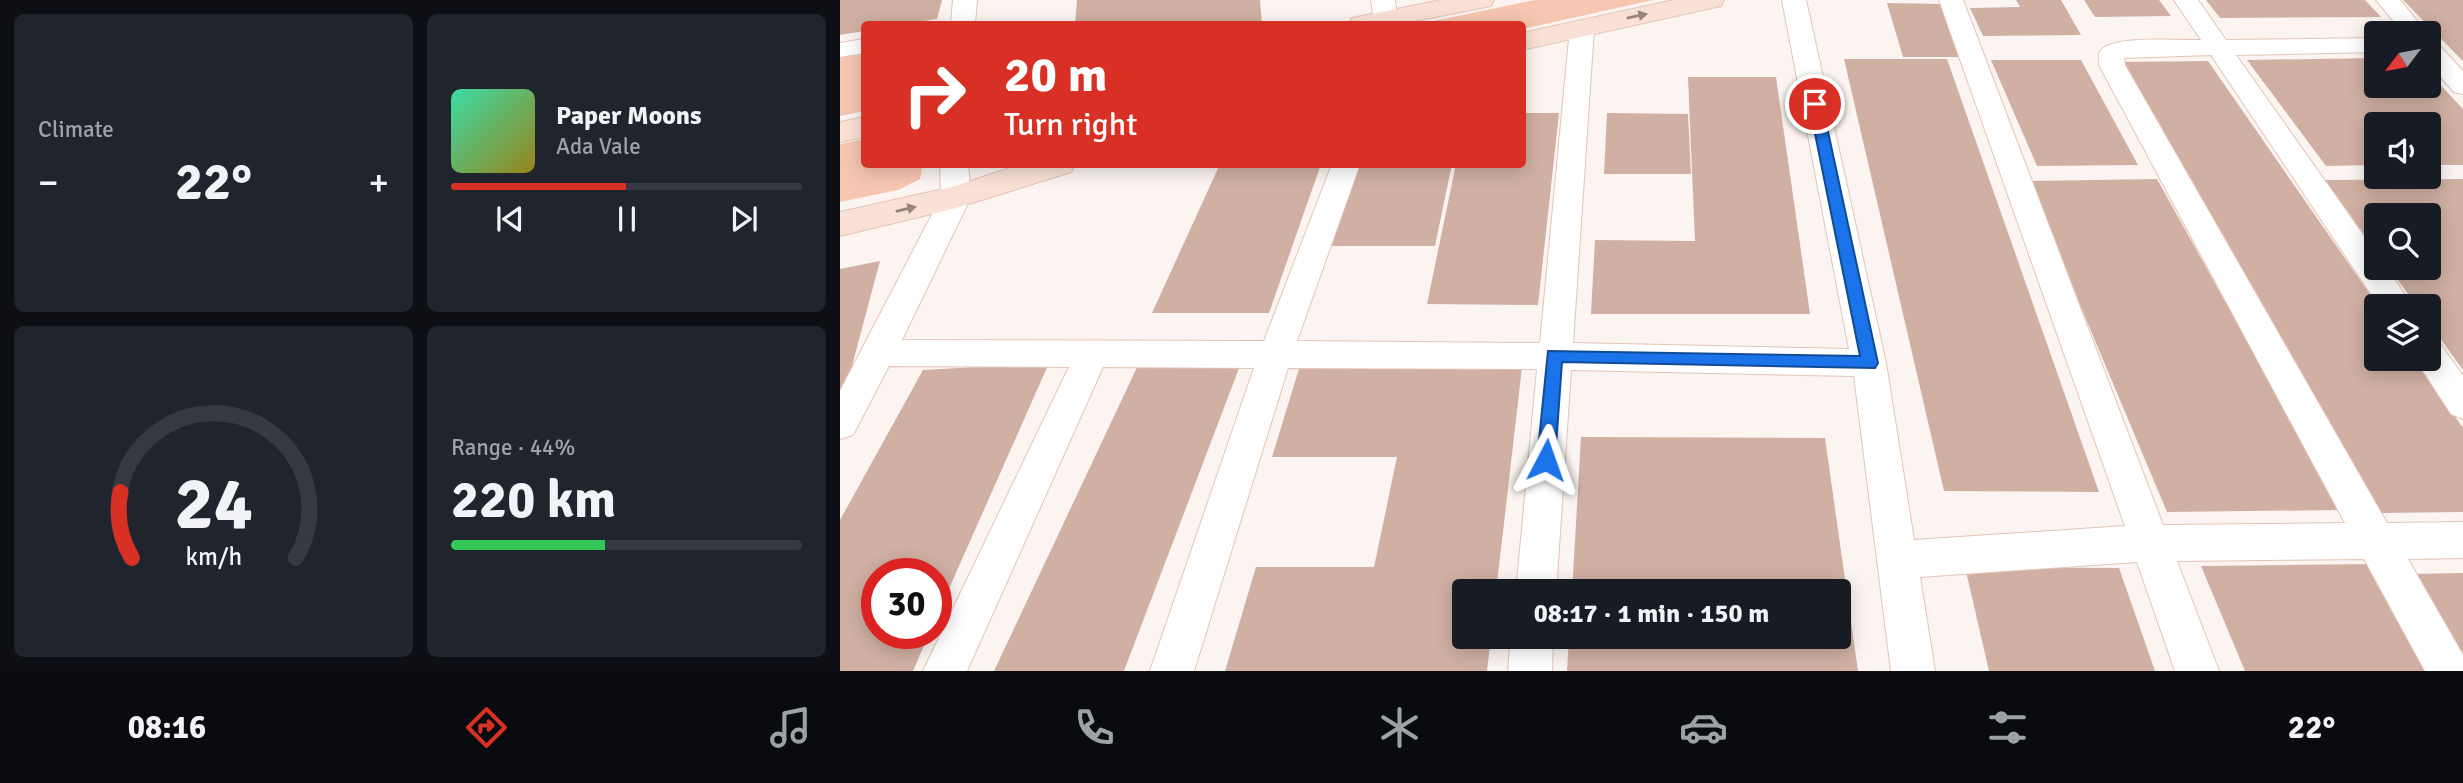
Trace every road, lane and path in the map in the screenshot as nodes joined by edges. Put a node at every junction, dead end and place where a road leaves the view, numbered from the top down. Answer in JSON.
{"nodes":[{"id":1,"x":965,"y":0,"type":"edge"},
{"id":2,"x":1482,"y":0,"type":"edge"},
{"id":3,"x":1711,"y":0,"type":"edge"},
{"id":4,"x":1794,"y":0,"type":"edge"},
{"id":5,"x":1951,"y":0,"type":"edge"},
{"id":6,"x":2186,"y":0,"type":"edge"},
{"id":7,"x":2388,"y":0,"type":"edge"},
{"id":8,"x":1379,"y":17,"type":"edge"},
{"id":9,"x":963,"y":21,"type":"edge"},
{"id":10,"x":2406,"y":21,"type":"edge"},
{"id":11,"x":1583,"y":28,"type":"junction"},
{"id":12,"x":1526,"y":41,"type":"edge"},
{"id":13,"x":2364,"y":45,"type":"edge"},
{"id":14,"x":861,"y":46,"type":"edge"},
{"id":15,"x":2219,"y":46,"type":"junction"},
{"id":16,"x":840,"y":50,"type":"edge"},
{"id":17,"x":2441,"y":62,"type":"edge"},
{"id":18,"x":2463,"y":86,"type":"edge"},
{"id":19,"x":861,"y":128,"type":"edge"},
{"id":20,"x":840,"y":132,"type":"edge"},
{"id":21,"x":1035,"y":168,"type":"edge"},
{"id":22,"x":1345,"y":168,"type":"edge"},
{"id":23,"x":955,"y":181,"type":"edge"},
{"id":24,"x":840,"y":224,"type":"edge"},
{"id":25,"x":2388,"y":294,"type":"edge"},
{"id":26,"x":879,"y":353,"type":"junction"},
{"id":27,"x":1092,"y":354,"type":"junction"},
{"id":28,"x":1276,"y":354,"type":"junction"},
{"id":29,"x":1554,"y":356,"type":"junction"},
{"id":30,"x":1869,"y":363,"type":"junction"},
{"id":31,"x":2441,"y":371,"type":"edge"},
{"id":32,"x":2463,"y":404,"type":"edge"},
{"id":33,"x":840,"y":424,"type":"edge"},
{"id":34,"x":2463,"y":540,"type":"edge"},
{"id":35,"x":2378,"y":542,"type":"junction"},
{"id":36,"x":2149,"y":543,"type":"junction"},
{"id":37,"x":1896,"y":561,"type":"junction"},
{"id":38,"x":1537,"y":579,"type":"edge"},
{"id":39,"x":1531,"y":649,"type":"edge"},
{"id":40,"x":945,"y":671,"type":"edge"},
{"id":41,"x":1172,"y":671,"type":"edge"},
{"id":42,"x":1530,"y":671,"type":"edge"},
{"id":43,"x":1913,"y":671,"type":"edge"},
{"id":44,"x":2197,"y":671,"type":"edge"},
{"id":45,"x":2448,"y":671,"type":"edge"}],
"edges":[{"from":1,"to":9,"type":"street"},
{"from":2,"to":8,"type":"street"},
{"from":11,"to":3,"type":"street","one_way":true},
{"from":4,"to":30,"type":"street"},
{"from":5,"to":36,"type":"street"},
{"from":6,"to":15,"type":"street"},
{"from":7,"to":10,"type":"street"},
{"from":11,"to":12,"type":"street"},
{"from":11,"to":29,"type":"street"},
{"from":13,"to":15,"type":"street"},
{"from":14,"to":16,"type":"street"},
{"from":15,"to":25,"type":"street"},
{"from":15,"to":35,"type":"street"},
{"from":17,"to":18,"type":"street"},
{"from":19,"to":20,"type":"street"},
{"from":21,"to":23,"type":"street"},
{"from":22,"to":28,"type":"street"},
{"from":24,"to":23,"type":"street","one_way":true},
{"from":23,"to":26,"type":"street"},
{"from":26,"to":27,"type":"street"},
{"from":26,"to":33,"type":"street"},
{"from":27,"to":28,"type":"street"},
{"from":27,"to":40,"type":"street"},
{"from":28,"to":29,"type":"street"},
{"from":28,"to":41,"type":"street"},
{"from":29,"to":30,"type":"street"},
{"from":29,"to":38,"type":"street"},
{"from":30,"to":37,"type":"street"},
{"from":31,"to":32,"type":"street"},
{"from":34,"to":35,"type":"street"},
{"from":35,"to":36,"type":"street"},
{"from":35,"to":45,"type":"street"},
{"from":36,"to":37,"type":"street"},
{"from":36,"to":44,"type":"street"},
{"from":37,"to":43,"type":"street"},
{"from":39,"to":42,"type":"street"}]}
